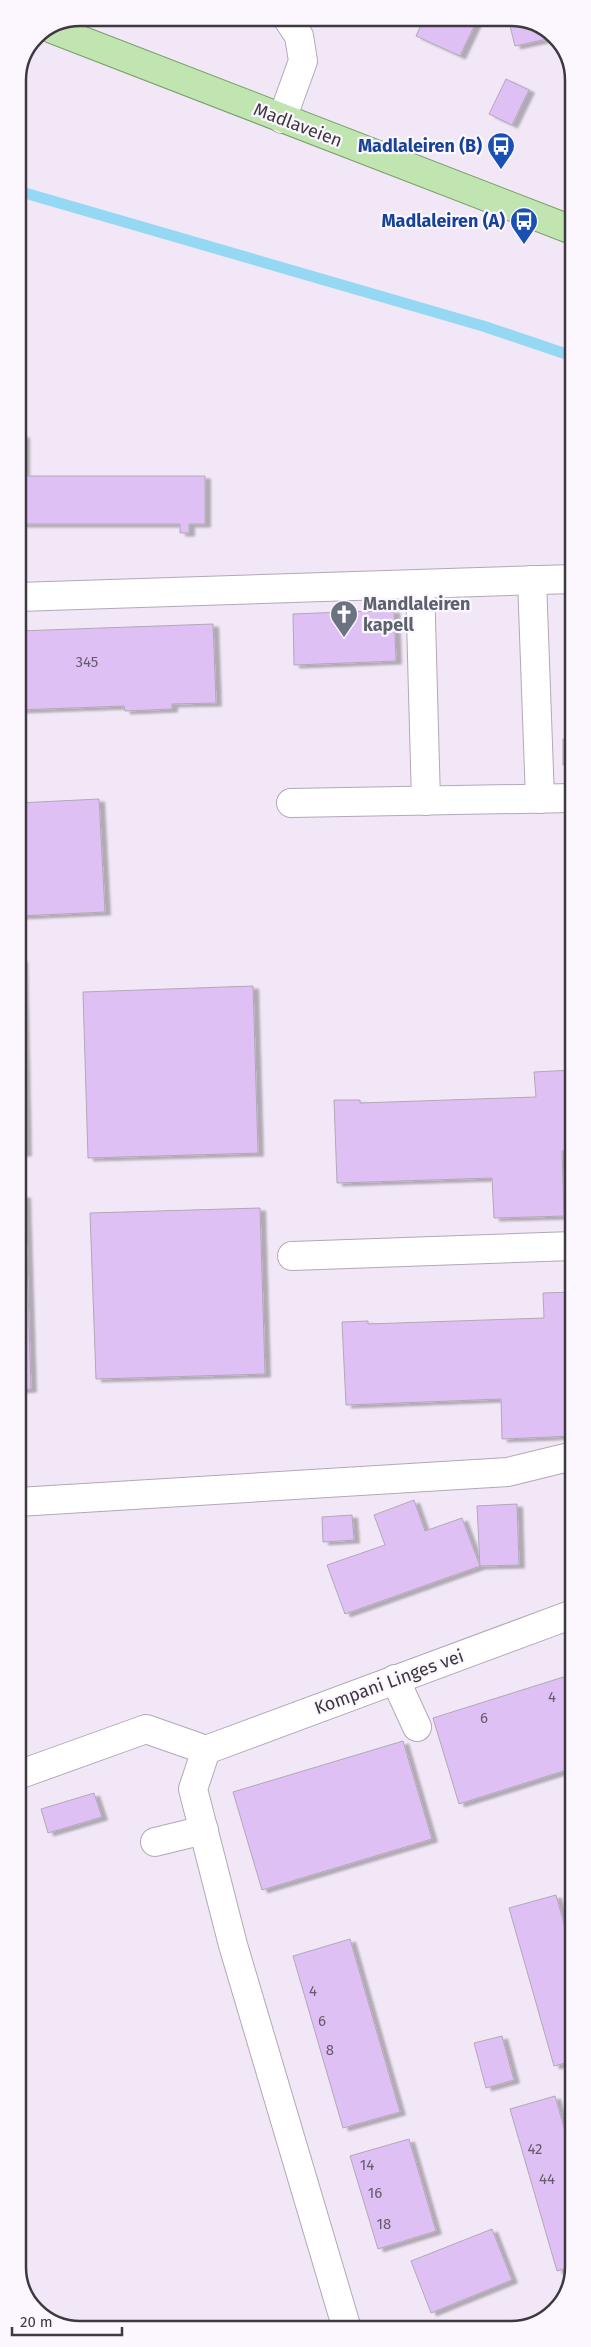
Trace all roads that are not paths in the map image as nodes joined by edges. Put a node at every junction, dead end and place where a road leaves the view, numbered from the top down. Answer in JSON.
{"nodes":[{"id":1,"x":293,"y":26,"type":"edge"},
{"id":2,"x":57,"y":31,"type":"edge"},
{"id":3,"x":282,"y":118,"type":"junction"},
{"id":4,"x":565,"y":227,"type":"edge"},
{"id":5,"x":565,"y":579,"type":"edge"},
{"id":6,"x":532,"y":580,"type":"junction"},
{"id":7,"x":420,"y":584,"type":"junction"},
{"id":8,"x":26,"y":597,"type":"edge"},
{"id":9,"x":565,"y":798,"type":"edge"},
{"id":10,"x":540,"y":799,"type":"junction"},
{"id":11,"x":426,"y":800,"type":"junction"},
{"id":12,"x":290,"y":803,"type":"dead end"},
{"id":13,"x":565,"y":1246,"type":"edge"},
{"id":14,"x":292,"y":1256,"type":"dead end"},
{"id":15,"x":565,"y":1458,"type":"edge"},
{"id":16,"x":26,"y":1502,"type":"edge"},
{"id":17,"x":565,"y":1617,"type":"edge"},
{"id":18,"x":396,"y":1679,"type":"junction"},
{"id":19,"x":417,"y":1727,"type":"dead end"},
{"id":20,"x":206,"y":1750,"type":"junction"},
{"id":21,"x":26,"y":1772,"type":"edge"},
{"id":22,"x":204,"y":1830,"type":"junction"},
{"id":23,"x":155,"y":1842,"type":"dead end"},
{"id":24,"x":345,"y":2321,"type":"edge"}],
"edges":[{"from":1,"to":3,"type":"street"},
{"from":2,"to":3,"type":"main road","name":"Madlaveien"},
{"from":3,"to":4,"type":"main road","name":"Madlaveien"},
{"from":5,"to":6,"type":"street"},
{"from":6,"to":7,"type":"street"},
{"from":6,"to":10,"type":"street"},
{"from":7,"to":8,"type":"street"},
{"from":7,"to":11,"type":"street"},
{"from":9,"to":10,"type":"street"},
{"from":10,"to":11,"type":"street"},
{"from":11,"to":12,"type":"street"},
{"from":13,"to":14,"type":"street"},
{"from":15,"to":16,"type":"street"},
{"from":17,"to":18,"type":"street","name":"Kompani Linges vei"},
{"from":18,"to":19,"type":"street"},
{"from":18,"to":20,"type":"street","name":"Kompani Linges vei"},
{"from":20,"to":21,"type":"street"},
{"from":20,"to":22,"type":"street"},
{"from":22,"to":23,"type":"street"},
{"from":22,"to":24,"type":"street"}]}
